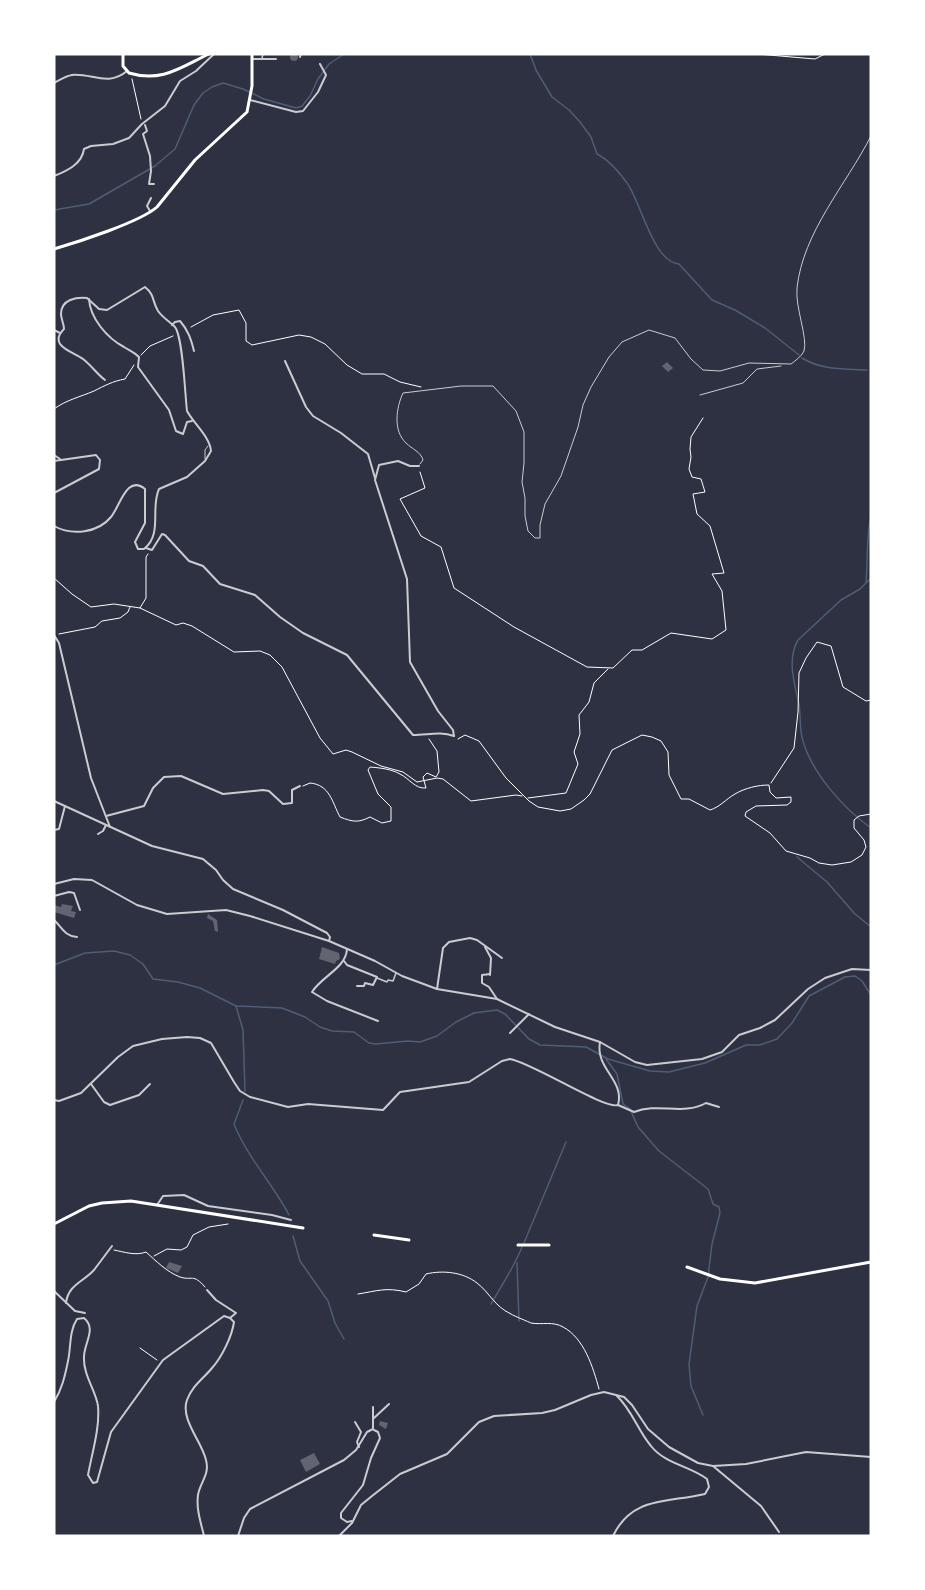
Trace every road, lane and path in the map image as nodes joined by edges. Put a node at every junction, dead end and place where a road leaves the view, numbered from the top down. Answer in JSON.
{"nodes":[{"id":1,"x":123,"y":54,"type":"edge"},
{"id":2,"x":209,"y":54,"type":"edge"},
{"id":3,"x":214,"y":54,"type":"edge"},
{"id":4,"x":757,"y":54,"type":"edge"},
{"id":5,"x":825,"y":54,"type":"edge"},
{"id":6,"x":252,"y":56,"type":"edge"},
{"id":7,"x":263,"y":56,"type":"edge"},
{"id":8,"x":276,"y":59,"type":"dead end"},
{"id":9,"x":321,"y":66,"type":"dead end"},
{"id":10,"x":127,"y":71,"type":"junction"},
{"id":11,"x":132,"y":74,"type":"junction"},
{"id":12,"x":54,"y":83,"type":"edge"},
{"id":13,"x":250,"y":100,"type":"junction"},
{"id":14,"x":143,"y":124,"type":"junction"},
{"id":15,"x":871,"y":136,"type":"edge"},
{"id":16,"x":54,"y":176,"type":"edge"},
{"id":17,"x":154,"y":184,"type":"dead end"},
{"id":18,"x":152,"y":198,"type":"dead end"},
{"id":19,"x":151,"y":213,"type":"junction"},
{"id":20,"x":54,"y":249,"type":"edge"},
{"id":21,"x":89,"y":299,"type":"junction"},
{"id":22,"x":172,"y":326,"type":"junction"},
{"id":23,"x":187,"y":329,"type":"junction"},
{"id":24,"x":54,"y":330,"type":"edge"},
{"id":25,"x":60,"y":333,"type":"junction"},
{"id":26,"x":178,"y":334,"type":"junction"},
{"id":27,"x":194,"y":351,"type":"dead end"},
{"id":28,"x":139,"y":357,"type":"junction"},
{"id":29,"x":285,"y":361,"type":"dead end"},
{"id":30,"x":782,"y":365,"type":"junction"},
{"id":31,"x":105,"y":380,"type":"dead end"},
{"id":32,"x":424,"y":388,"type":"dead end"},
{"id":33,"x":700,"y":395,"type":"dead end"},
{"id":34,"x":54,"y":409,"type":"edge"},
{"id":35,"x":703,"y":418,"type":"dead end"},
{"id":36,"x":192,"y":421,"type":"junction"},
{"id":37,"x":212,"y":448,"type":"junction"},
{"id":38,"x":54,"y":456,"type":"edge"},
{"id":39,"x":60,"y":459,"type":"junction"},
{"id":40,"x":54,"y":461,"type":"edge"},
{"id":41,"x":205,"y":461,"type":"junction"},
{"id":42,"x":419,"y":466,"type":"junction"},
{"id":43,"x":375,"y":478,"type":"junction"},
{"id":44,"x":54,"y":493,"type":"edge"},
{"id":45,"x":54,"y":526,"type":"edge"},
{"id":46,"x":145,"y":548,"type":"junction"},
{"id":47,"x":54,"y":578,"type":"edge"},
{"id":48,"x":130,"y":607,"type":"junction"},
{"id":49,"x":140,"y":608,"type":"junction"},
{"id":50,"x":54,"y":635,"type":"edge"},
{"id":51,"x":610,"y":668,"type":"junction"},
{"id":52,"x":871,"y":700,"type":"edge"},
{"id":53,"x":426,"y":735,"type":"junction"},
{"id":54,"x":454,"y":736,"type":"junction"},
{"id":55,"x":425,"y":781,"type":"junction"},
{"id":56,"x":769,"y":785,"type":"junction"},
{"id":57,"x":300,"y":786,"type":"joint"},
{"id":58,"x":524,"y":796,"type":"junction"},
{"id":59,"x":526,"y":798,"type":"junction"},
{"id":60,"x":54,"y":801,"type":"edge"},
{"id":61,"x":65,"y":806,"type":"junction"},
{"id":62,"x":871,"y":814,"type":"edge"},
{"id":63,"x":106,"y":816,"type":"junction"},
{"id":64,"x":108,"y":826,"type":"junction"},
{"id":65,"x":54,"y":830,"type":"edge"},
{"id":66,"x":98,"y":834,"type":"dead end"},
{"id":67,"x":54,"y":884,"type":"edge"},
{"id":68,"x":54,"y":896,"type":"edge"},
{"id":69,"x":80,"y":910,"type":"dead end"},
{"id":70,"x":54,"y":920,"type":"edge"},
{"id":71,"x":77,"y":937,"type":"dead end"},
{"id":72,"x":329,"y":941,"type":"junction"},
{"id":73,"x":483,"y":944,"type":"junction"},
{"id":74,"x":347,"y":949,"type":"junction"},
{"id":75,"x":502,"y":958,"type":"dead end"},
{"id":76,"x":344,"y":961,"type":"junction"},
{"id":77,"x":871,"y":970,"type":"edge"},
{"id":78,"x":396,"y":973,"type":"junction"},
{"id":79,"x":377,"y":977,"type":"junction"},
{"id":80,"x":357,"y":986,"type":"dead end"},
{"id":81,"x":437,"y":989,"type":"junction"},
{"id":82,"x":497,"y":999,"type":"junction"},
{"id":83,"x":529,"y":1014,"type":"junction"},
{"id":84,"x":378,"y":1021,"type":"dead end"},
{"id":85,"x":510,"y":1033,"type":"dead end"},
{"id":86,"x":600,"y":1042,"type":"junction"},
{"id":87,"x":91,"y":1084,"type":"junction"},
{"id":88,"x":150,"y":1084,"type":"dead end"},
{"id":89,"x":54,"y":1100,"type":"edge"},
{"id":90,"x":618,"y":1105,"type":"junction"},
{"id":91,"x":719,"y":1107,"type":"dead end"},
{"id":92,"x":157,"y":1205,"type":"junction"},
{"id":93,"x":291,"y":1220,"type":"dead end"},
{"id":94,"x":54,"y":1224,"type":"edge"},
{"id":95,"x":228,"y":1224,"type":"dead end"},
{"id":96,"x":303,"y":1228,"type":"dead end"},
{"id":97,"x":374,"y":1235,"type":"dead end"},
{"id":98,"x":409,"y":1239,"type":"dead end"},
{"id":99,"x":518,"y":1245,"type":"dead end"},
{"id":100,"x":549,"y":1245,"type":"dead end"},
{"id":101,"x":111,"y":1247,"type":"joint"},
{"id":102,"x":152,"y":1257,"type":"junction"},
{"id":103,"x":871,"y":1262,"type":"edge"},
{"id":104,"x":687,"y":1267,"type":"dead end"},
{"id":105,"x":207,"y":1290,"type":"joint"},
{"id":106,"x":54,"y":1291,"type":"edge"},
{"id":107,"x":358,"y":1294,"type":"dead end"},
{"id":108,"x":66,"y":1303,"type":"junction"},
{"id":109,"x":81,"y":1313,"type":"junction"},
{"id":110,"x":85,"y":1313,"type":"dead end"},
{"id":111,"x":81,"y":1318,"type":"junction"},
{"id":112,"x":230,"y":1318,"type":"junction"},
{"id":113,"x":140,"y":1348,"type":"dead end"},
{"id":114,"x":161,"y":1362,"type":"junction"},
{"id":115,"x":602,"y":1393,"type":"junction"},
{"id":116,"x":617,"y":1396,"type":"junction"},
{"id":117,"x":54,"y":1402,"type":"edge"},
{"id":118,"x":389,"y":1404,"type":"dead end"},
{"id":119,"x":373,"y":1407,"type":"dead end"},
{"id":120,"x":374,"y":1418,"type":"junction"},
{"id":121,"x":354,"y":1422,"type":"dead end"},
{"id":122,"x":373,"y":1429,"type":"junction"},
{"id":123,"x":359,"y":1447,"type":"junction"},
{"id":124,"x":871,"y":1457,"type":"edge"},
{"id":125,"x":713,"y":1466,"type":"junction"},
{"id":126,"x":352,"y":1521,"type":"junction"},
{"id":127,"x":779,"y":1532,"type":"dead end"},
{"id":128,"x":204,"y":1536,"type":"edge"},
{"id":129,"x":238,"y":1536,"type":"edge"},
{"id":130,"x":339,"y":1536,"type":"edge"},
{"id":131,"x":613,"y":1536,"type":"edge"}],
"edges":[{"from":1,"to":10,"type":"main road"},
{"from":2,"to":11,"type":"main road"},
{"from":3,"to":14,"type":"street"},
{"from":4,"to":5,"type":"path"},
{"from":6,"to":7,"type":"street"},
{"from":6,"to":13,"type":"main road"},
{"from":7,"to":8,"type":"street"},
{"from":9,"to":13,"type":"street"},
{"from":10,"to":11,"type":"main road"},
{"from":10,"to":12,"type":"street"},
{"from":11,"to":14,"type":"path"},
{"from":13,"to":19,"type":"main road"},
{"from":14,"to":16,"type":"street"},
{"from":14,"to":17,"type":"street"},
{"from":15,"to":30,"type":"lane"},
{"from":18,"to":19,"type":"street"},
{"from":19,"to":20,"type":"main road"},
{"from":21,"to":22,"type":"street"},
{"from":21,"to":25,"type":"street"},
{"from":21,"to":28,"type":"street"},
{"from":22,"to":23,"type":"street"},
{"from":22,"to":26,"type":"street"},
{"from":23,"to":27,"type":"street"},
{"from":23,"to":32,"type":"path"},
{"from":24,"to":25,"type":"street"},
{"from":25,"to":31,"type":"street"},
{"from":26,"to":28,"type":"path"},
{"from":26,"to":36,"type":"street"},
{"from":28,"to":34,"type":"path"},
{"from":28,"to":36,"type":"street"},
{"from":29,"to":43,"type":"street"},
{"from":30,"to":33,"type":"lane"},
{"from":30,"to":42,"type":"lane"},
{"from":35,"to":51,"type":"path"},
{"from":36,"to":37,"type":"street"},
{"from":37,"to":41,"type":"street"},
{"from":37,"to":41,"type":"lane"},
{"from":38,"to":39,"type":"street"},
{"from":39,"to":40,"type":"street"},
{"from":39,"to":44,"type":"street"},
{"from":41,"to":46,"type":"street"},
{"from":42,"to":43,"type":"street"},
{"from":42,"to":51,"type":"path"},
{"from":43,"to":54,"type":"street"},
{"from":45,"to":46,"type":"street"},
{"from":46,"to":49,"type":"path"},
{"from":46,"to":53,"type":"street"},
{"from":47,"to":48,"type":"path"},
{"from":48,"to":49,"type":"path"},
{"from":48,"to":50,"type":"path"},
{"from":49,"to":55,"type":"path"},
{"from":50,"to":63,"type":"street"},
{"from":51,"to":59,"type":"path"},
{"from":52,"to":56,"type":"path"},
{"from":53,"to":54,"type":"street"},
{"from":53,"to":55,"type":"path"},
{"from":54,"to":58,"type":"path"},
{"from":55,"to":57,"type":"path"},
{"from":55,"to":58,"type":"path"},
{"from":56,"to":59,"type":"path"},
{"from":56,"to":62,"type":"path"},
{"from":57,"to":63,"type":"street"},
{"from":58,"to":59,"type":"path"},
{"from":60,"to":61,"type":"street"},
{"from":61,"to":64,"type":"street"},
{"from":61,"to":65,"type":"street"},
{"from":63,"to":64,"type":"street"},
{"from":64,"to":66,"type":"street"},
{"from":64,"to":72,"type":"street"},
{"from":67,"to":72,"type":"street"},
{"from":68,"to":69,"type":"street"},
{"from":70,"to":71,"type":"street"},
{"from":72,"to":74,"type":"street"},
{"from":73,"to":75,"type":"street"},
{"from":73,"to":81,"type":"street"},
{"from":73,"to":82,"type":"street"},
{"from":74,"to":76,"type":"street"},
{"from":74,"to":78,"type":"street"},
{"from":76,"to":79,"type":"street"},
{"from":76,"to":84,"type":"street"},
{"from":77,"to":86,"type":"street"},
{"from":78,"to":79,"type":"street"},
{"from":78,"to":81,"type":"street"},
{"from":79,"to":80,"type":"street"},
{"from":81,"to":82,"type":"street"},
{"from":82,"to":83,"type":"street"},
{"from":83,"to":85,"type":"street"},
{"from":83,"to":86,"type":"street"},
{"from":86,"to":90,"type":"street"},
{"from":87,"to":88,"type":"street"},
{"from":87,"to":89,"type":"street"},
{"from":87,"to":90,"type":"street"},
{"from":90,"to":91,"type":"street"},
{"from":92,"to":93,"type":"street"},
{"from":92,"to":94,"type":"main road"},
{"from":92,"to":96,"type":"main road"},
{"from":95,"to":102,"type":"path"},
{"from":97,"to":98,"type":"main road"},
{"from":99,"to":100,"type":"main road"},
{"from":101,"to":102,"type":"path"},
{"from":101,"to":108,"type":"street"},
{"from":102,"to":105,"type":"path"},
{"from":103,"to":104,"type":"main road"},
{"from":105,"to":112,"type":"street"},
{"from":106,"to":108,"type":"street"},
{"from":107,"to":115,"type":"path"},
{"from":108,"to":109,"type":"street"},
{"from":109,"to":110,"type":"street"},
{"from":109,"to":111,"type":"street"},
{"from":111,"to":114,"type":"street"},
{"from":111,"to":117,"type":"street"},
{"from":112,"to":114,"type":"street"},
{"from":112,"to":128,"type":"street"},
{"from":113,"to":114,"type":"path"},
{"from":115,"to":116,"type":"street"},
{"from":115,"to":126,"type":"street"},
{"from":116,"to":125,"type":"street"},
{"from":116,"to":131,"type":"street"},
{"from":118,"to":120,"type":"street"},
{"from":119,"to":120,"type":"street"},
{"from":120,"to":122,"type":"street"},
{"from":121,"to":123,"type":"street"},
{"from":122,"to":123,"type":"street"},
{"from":122,"to":126,"type":"street"},
{"from":123,"to":129,"type":"street"},
{"from":124,"to":125,"type":"street"},
{"from":125,"to":127,"type":"street"},
{"from":126,"to":130,"type":"street"}]}
